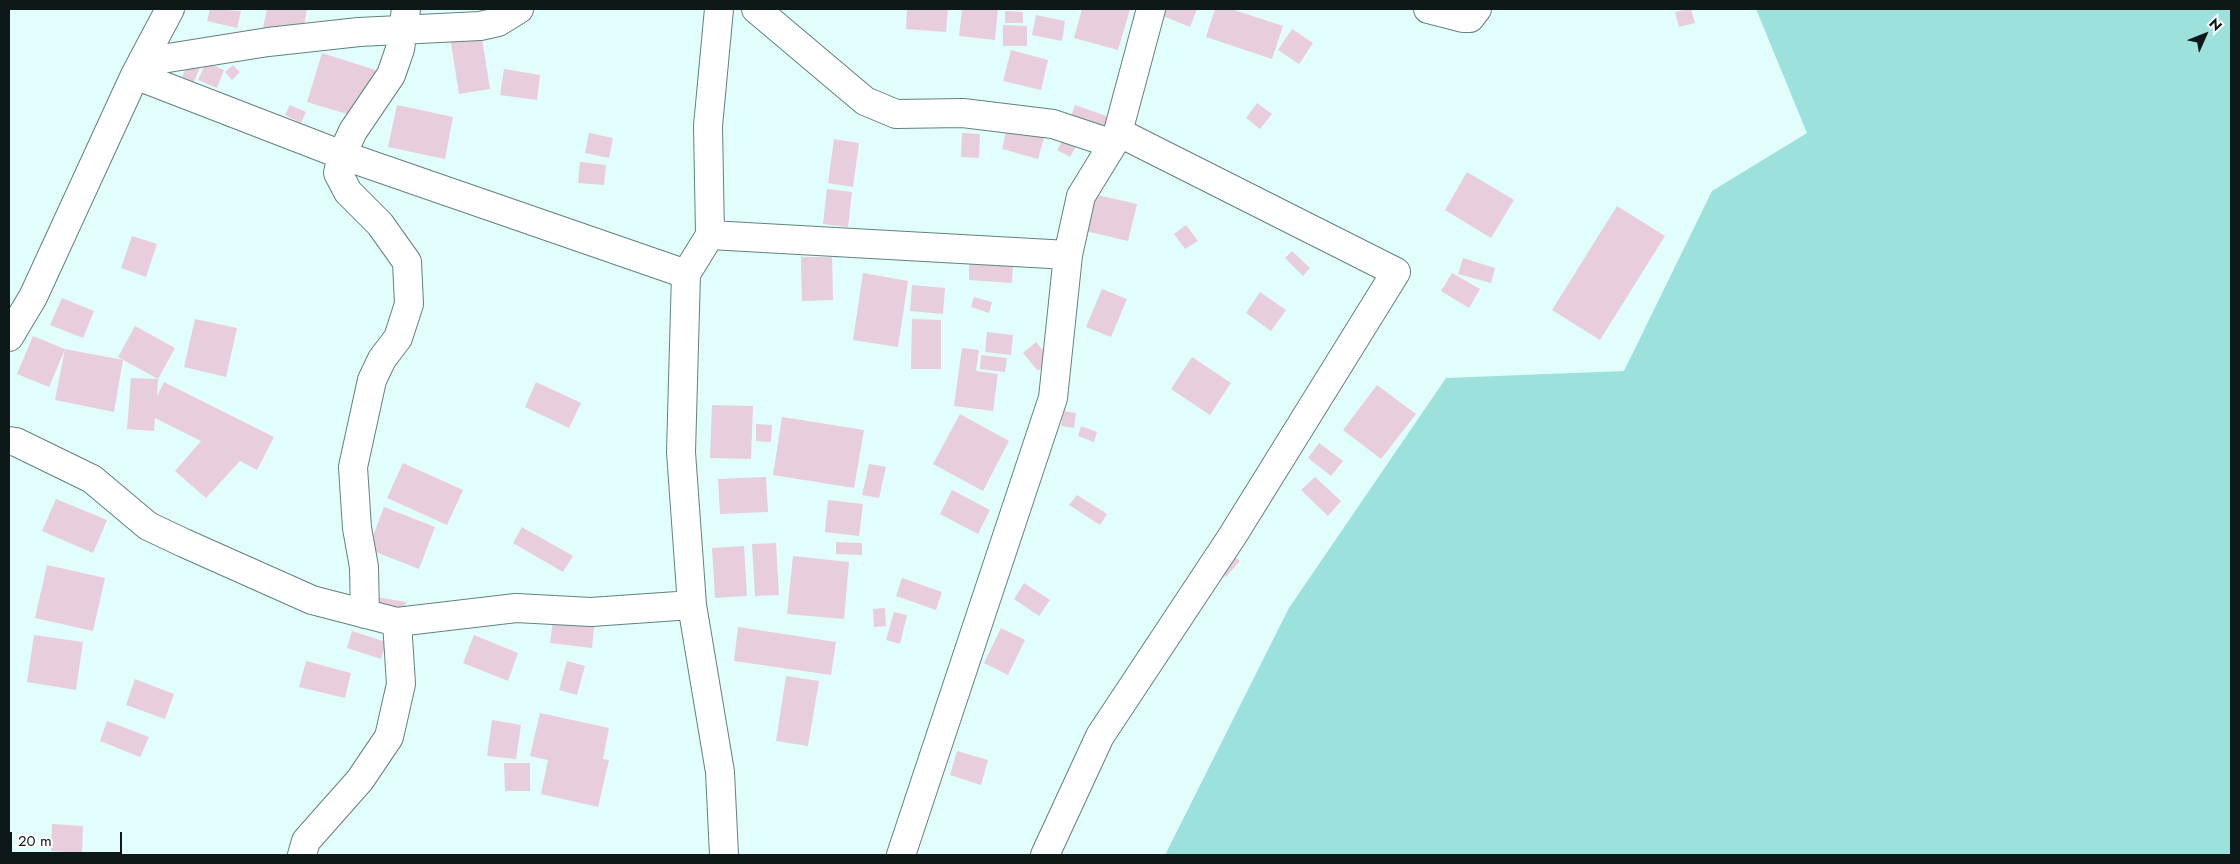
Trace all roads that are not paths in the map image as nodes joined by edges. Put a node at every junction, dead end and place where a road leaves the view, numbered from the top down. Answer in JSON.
{"nodes":[{"id":1,"x":519,"y":9,"type":"edge"},
{"id":2,"x":719,"y":9,"type":"edge"},
{"id":3,"x":756,"y":9,"type":"edge"},
{"id":4,"x":1151,"y":9,"type":"edge"},
{"id":5,"x":1428,"y":9,"type":"edge"},
{"id":6,"x":1477,"y":9,"type":"edge"},
{"id":7,"x":161,"y":11,"type":"edge"},
{"id":8,"x":404,"y":19,"type":"edge"},
{"id":9,"x":139,"y":68,"type":"junction"},
{"id":10,"x":1116,"y":138,"type":"junction"},
{"id":11,"x":342,"y":154,"type":"junction"},
{"id":12,"x":710,"y":235,"type":"junction"},
{"id":13,"x":1068,"y":255,"type":"junction"},
{"id":14,"x":686,"y":274,"type":"junction"},
{"id":15,"x":9,"y":336,"type":"edge"},
{"id":16,"x":9,"y":441,"type":"edge"},
{"id":17,"x":692,"y":605,"type":"junction"},
{"id":18,"x":365,"y":614,"type":"junction"},
{"id":19,"x":397,"y":622,"type":"junction"},
{"id":20,"x":302,"y":855,"type":"edge"},
{"id":21,"x":724,"y":855,"type":"edge"},
{"id":22,"x":901,"y":855,"type":"edge"},
{"id":23,"x":1045,"y":855,"type":"edge"}],
"edges":[{"from":1,"to":8,"type":"street"},
{"from":2,"to":12,"type":"street"},
{"from":3,"to":10,"type":"street"},
{"from":4,"to":10,"type":"street"},
{"from":5,"to":6,"type":"street"},
{"from":7,"to":9,"type":"street"},
{"from":8,"to":9,"type":"street"},
{"from":8,"to":11,"type":"street"},
{"from":9,"to":11,"type":"street"},
{"from":9,"to":15,"type":"street"},
{"from":10,"to":13,"type":"street"},
{"from":10,"to":23,"type":"street"},
{"from":11,"to":14,"type":"street"},
{"from":11,"to":18,"type":"street"},
{"from":12,"to":13,"type":"street"},
{"from":12,"to":14,"type":"street"},
{"from":13,"to":22,"type":"street"},
{"from":14,"to":17,"type":"street"},
{"from":16,"to":18,"type":"street"},
{"from":17,"to":19,"type":"street"},
{"from":17,"to":21,"type":"street"},
{"from":18,"to":19,"type":"street"},
{"from":19,"to":20,"type":"street"}]}
